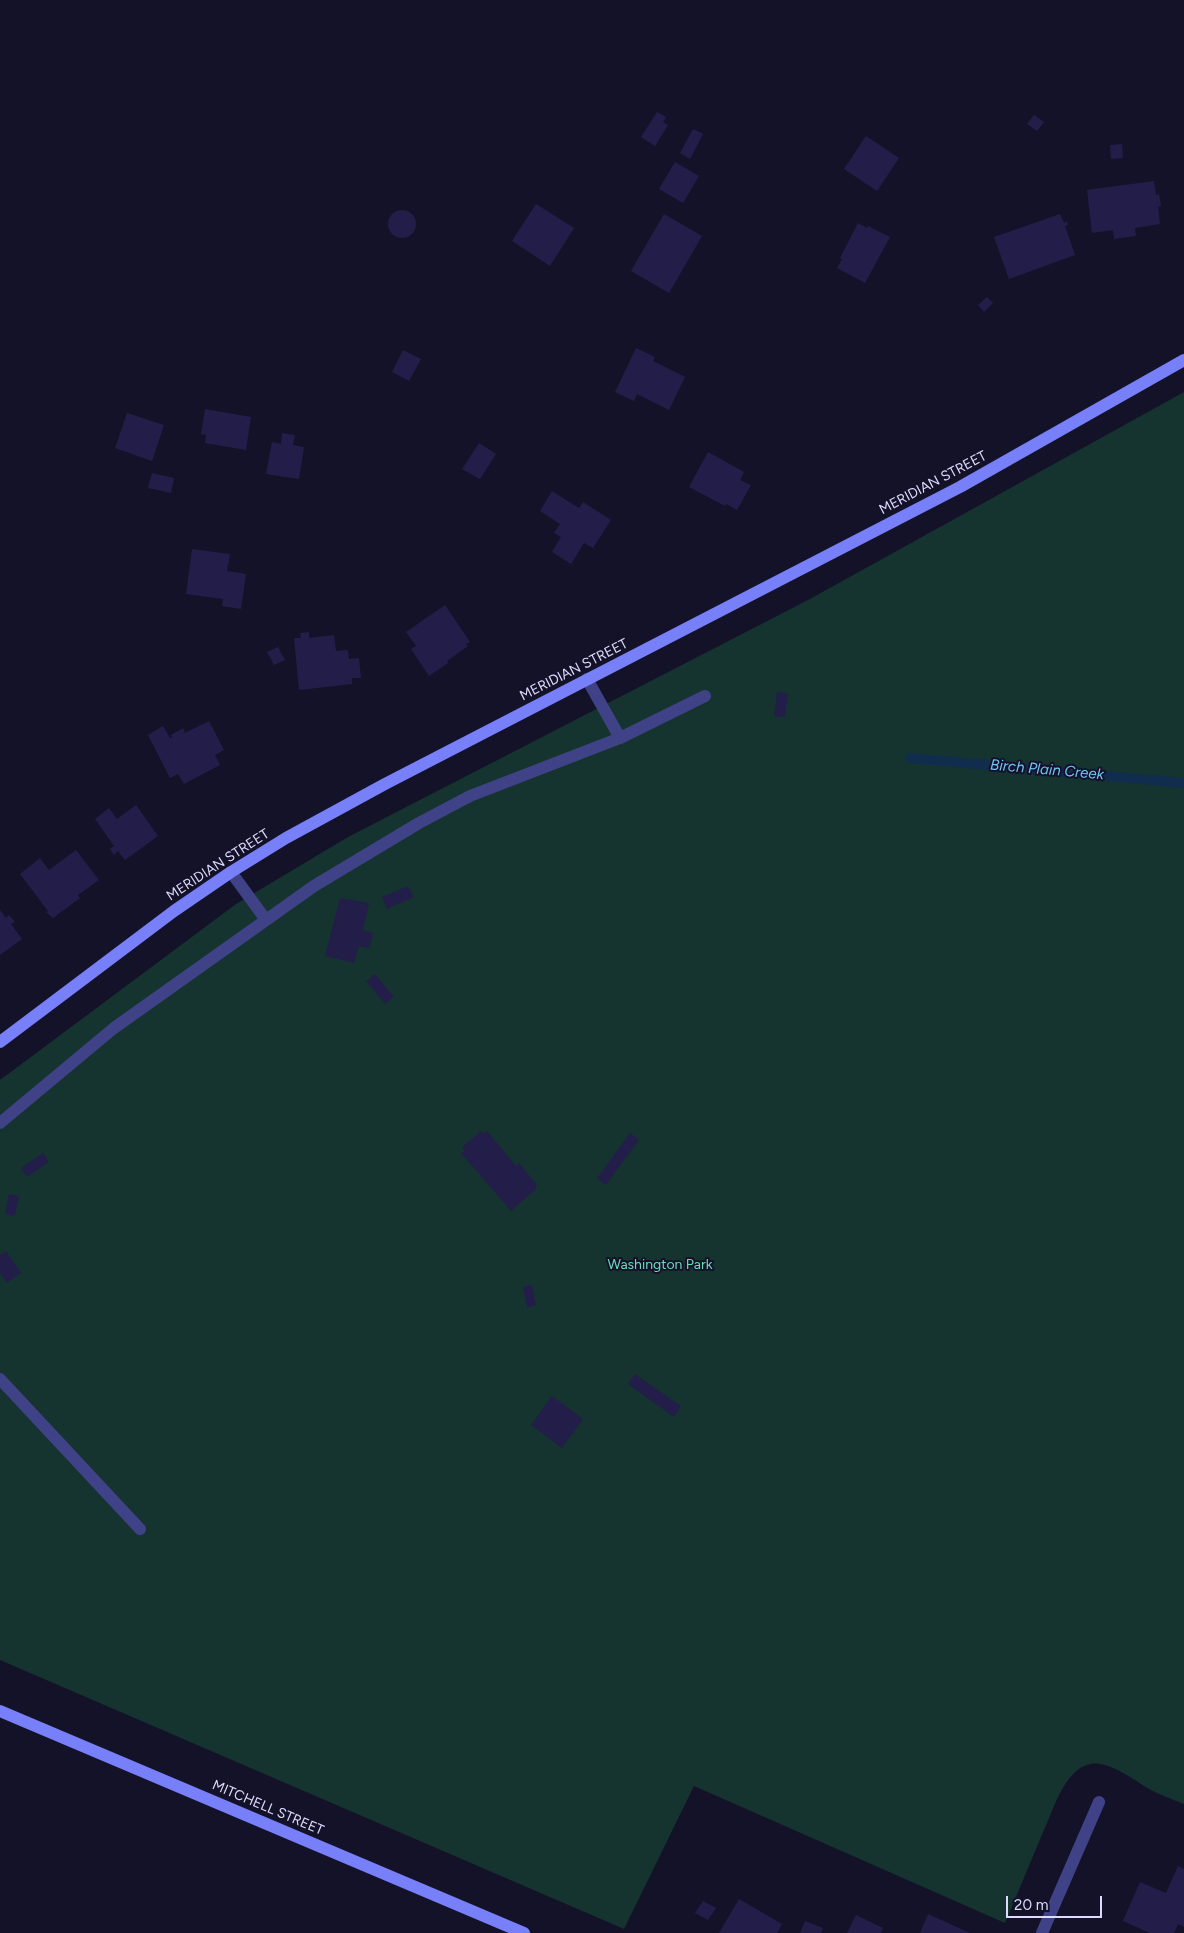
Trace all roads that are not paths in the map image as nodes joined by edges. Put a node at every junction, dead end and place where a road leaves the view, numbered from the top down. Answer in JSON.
{"nodes":[{"id":1,"x":1184,"y":360,"type":"edge"},
{"id":2,"x":587,"y":679,"type":"junction"},
{"id":3,"x":705,"y":696,"type":"dead end"},
{"id":4,"x":620,"y":738,"type":"junction"},
{"id":5,"x":231,"y":872,"type":"junction"},
{"id":6,"x":266,"y":920,"type":"junction"},
{"id":7,"x":0,"y":1042,"type":"edge"},
{"id":8,"x":0,"y":1123,"type":"edge"},
{"id":9,"x":0,"y":1379,"type":"edge"},
{"id":10,"x":140,"y":1529,"type":"dead end"},
{"id":11,"x":0,"y":1711,"type":"edge"},
{"id":12,"x":1099,"y":1802,"type":"dead end"},
{"id":13,"x":524,"y":1933,"type":"edge"},
{"id":14,"x":1042,"y":1933,"type":"edge"}],
"edges":[{"from":1,"to":2,"type":"street","name":"MERIDIAN STREET"},
{"from":2,"to":4,"type":"street"},
{"from":2,"to":5,"type":"street","name":"MERIDIAN STREET"},
{"from":3,"to":4,"type":"street"},
{"from":4,"to":6,"type":"street"},
{"from":5,"to":6,"type":"street"},
{"from":5,"to":7,"type":"street","name":"MERIDIAN STREET"},
{"from":6,"to":8,"type":"street"},
{"from":9,"to":10,"type":"street"},
{"from":11,"to":13,"type":"street","name":"MITCHELL STREET"},
{"from":12,"to":14,"type":"street"}]}
